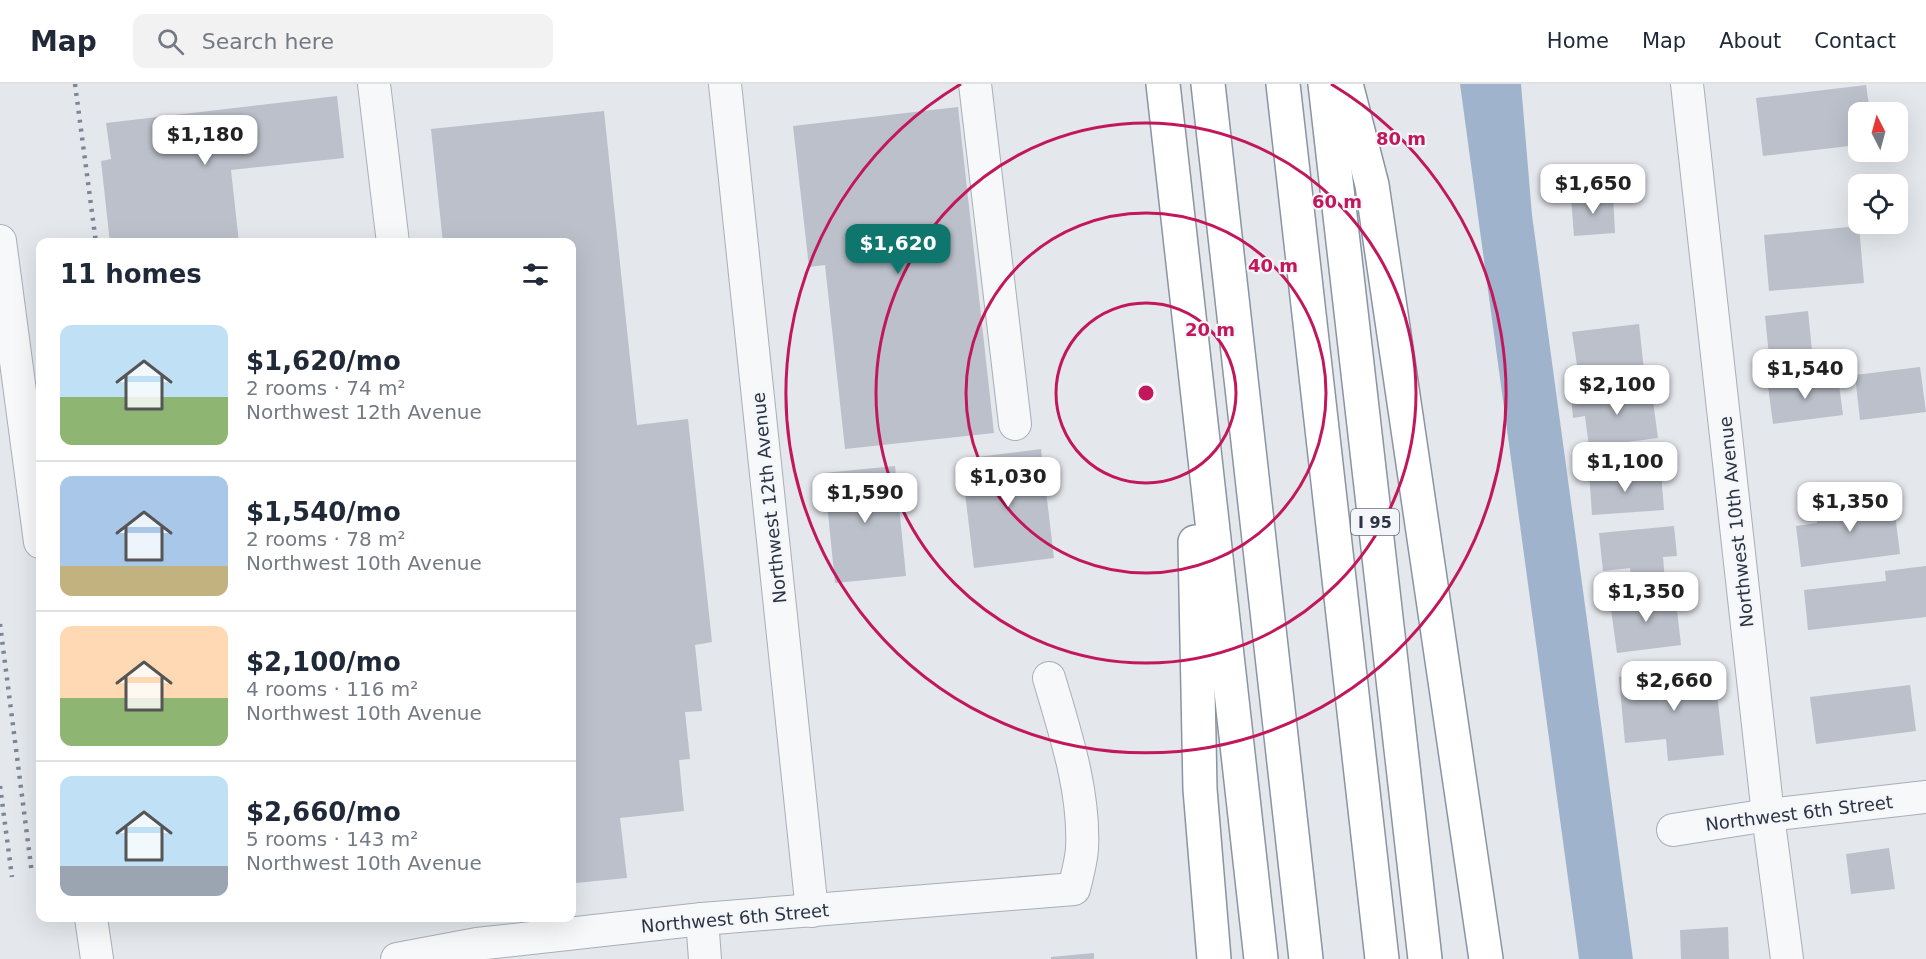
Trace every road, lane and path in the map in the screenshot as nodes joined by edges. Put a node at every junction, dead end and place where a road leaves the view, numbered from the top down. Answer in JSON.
{"nodes":[{"id":1,"x":374,"y":84,"type":"edge"},
{"id":2,"x":725,"y":84,"type":"edge"},
{"id":3,"x":975,"y":84,"type":"edge"},
{"id":4,"x":1163,"y":84,"type":"edge"},
{"id":5,"x":1208,"y":84,"type":"edge"},
{"id":6,"x":1283,"y":84,"type":"edge"},
{"id":7,"x":1325,"y":84,"type":"edge"},
{"id":8,"x":1346,"y":84,"type":"edge"},
{"id":9,"x":1687,"y":84,"type":"edge"},
{"id":10,"x":392,"y":238,"type":"edge"},
{"id":11,"x":0,"y":241,"type":"edge"},
{"id":12,"x":1191,"y":336,"type":"junction"},
{"id":13,"x":1015,"y":424,"type":"dead end"},
{"id":14,"x":36,"y":512,"type":"edge"},
{"id":15,"x":1049,"y":678,"type":"dead end"},
{"id":16,"x":1926,"y":797,"type":"edge"},
{"id":17,"x":1768,"y":815,"type":"junction"},
{"id":18,"x":1673,"y":830,"type":"dead end"},
{"id":19,"x":812,"y":911,"type":"junction"},
{"id":20,"x":702,"y":919,"type":"junction"},
{"id":21,"x":92,"y":922,"type":"edge"},
{"id":22,"x":476,"y":931,"type":"edge"},
{"id":23,"x":97,"y":959,"type":"edge"},
{"id":24,"x":397,"y":959,"type":"edge"},
{"id":25,"x":705,"y":959,"type":"edge"},
{"id":26,"x":1214,"y":959,"type":"edge"},
{"id":27,"x":1261,"y":959,"type":"edge"},
{"id":28,"x":1306,"y":959,"type":"edge"},
{"id":29,"x":1382,"y":959,"type":"edge"},
{"id":30,"x":1425,"y":959,"type":"edge"},
{"id":31,"x":1486,"y":959,"type":"edge"},
{"id":32,"x":1787,"y":959,"type":"edge"}],
"edges":[{"from":1,"to":10,"type":"street"},
{"from":2,"to":19,"type":"street","name":"Northwest 12th Avenue"},
{"from":3,"to":13,"type":"street"},
{"from":4,"to":12,"type":"highway"},
{"from":5,"to":28,"type":"highway"},
{"from":6,"to":29,"type":"highway"},
{"from":7,"to":30,"type":"highway","number":"I 95"},
{"from":8,"to":31,"type":"highway"},
{"from":9,"to":17,"type":"street","name":"Northwest 10th Avenue"},
{"from":11,"to":14,"type":"street"},
{"from":12,"to":26,"type":"highway"},
{"from":12,"to":27,"type":"highway"},
{"from":15,"to":19,"type":"street","name":"Northwest 6th Street"},
{"from":16,"to":17,"type":"street","name":"Northwest 6th Street"},
{"from":17,"to":18,"type":"street","name":"Northwest 6th Street"},
{"from":17,"to":32,"type":"street","name":"Northwest 10th Avenue"},
{"from":19,"to":20,"type":"street","name":"Northwest 6th Street"},
{"from":20,"to":22,"type":"street","name":"Northwest 6th Street"},
{"from":20,"to":25,"type":"street"},
{"from":21,"to":23,"type":"street"},
{"from":22,"to":24,"type":"street","name":"Northwest 6th Street"}]}
